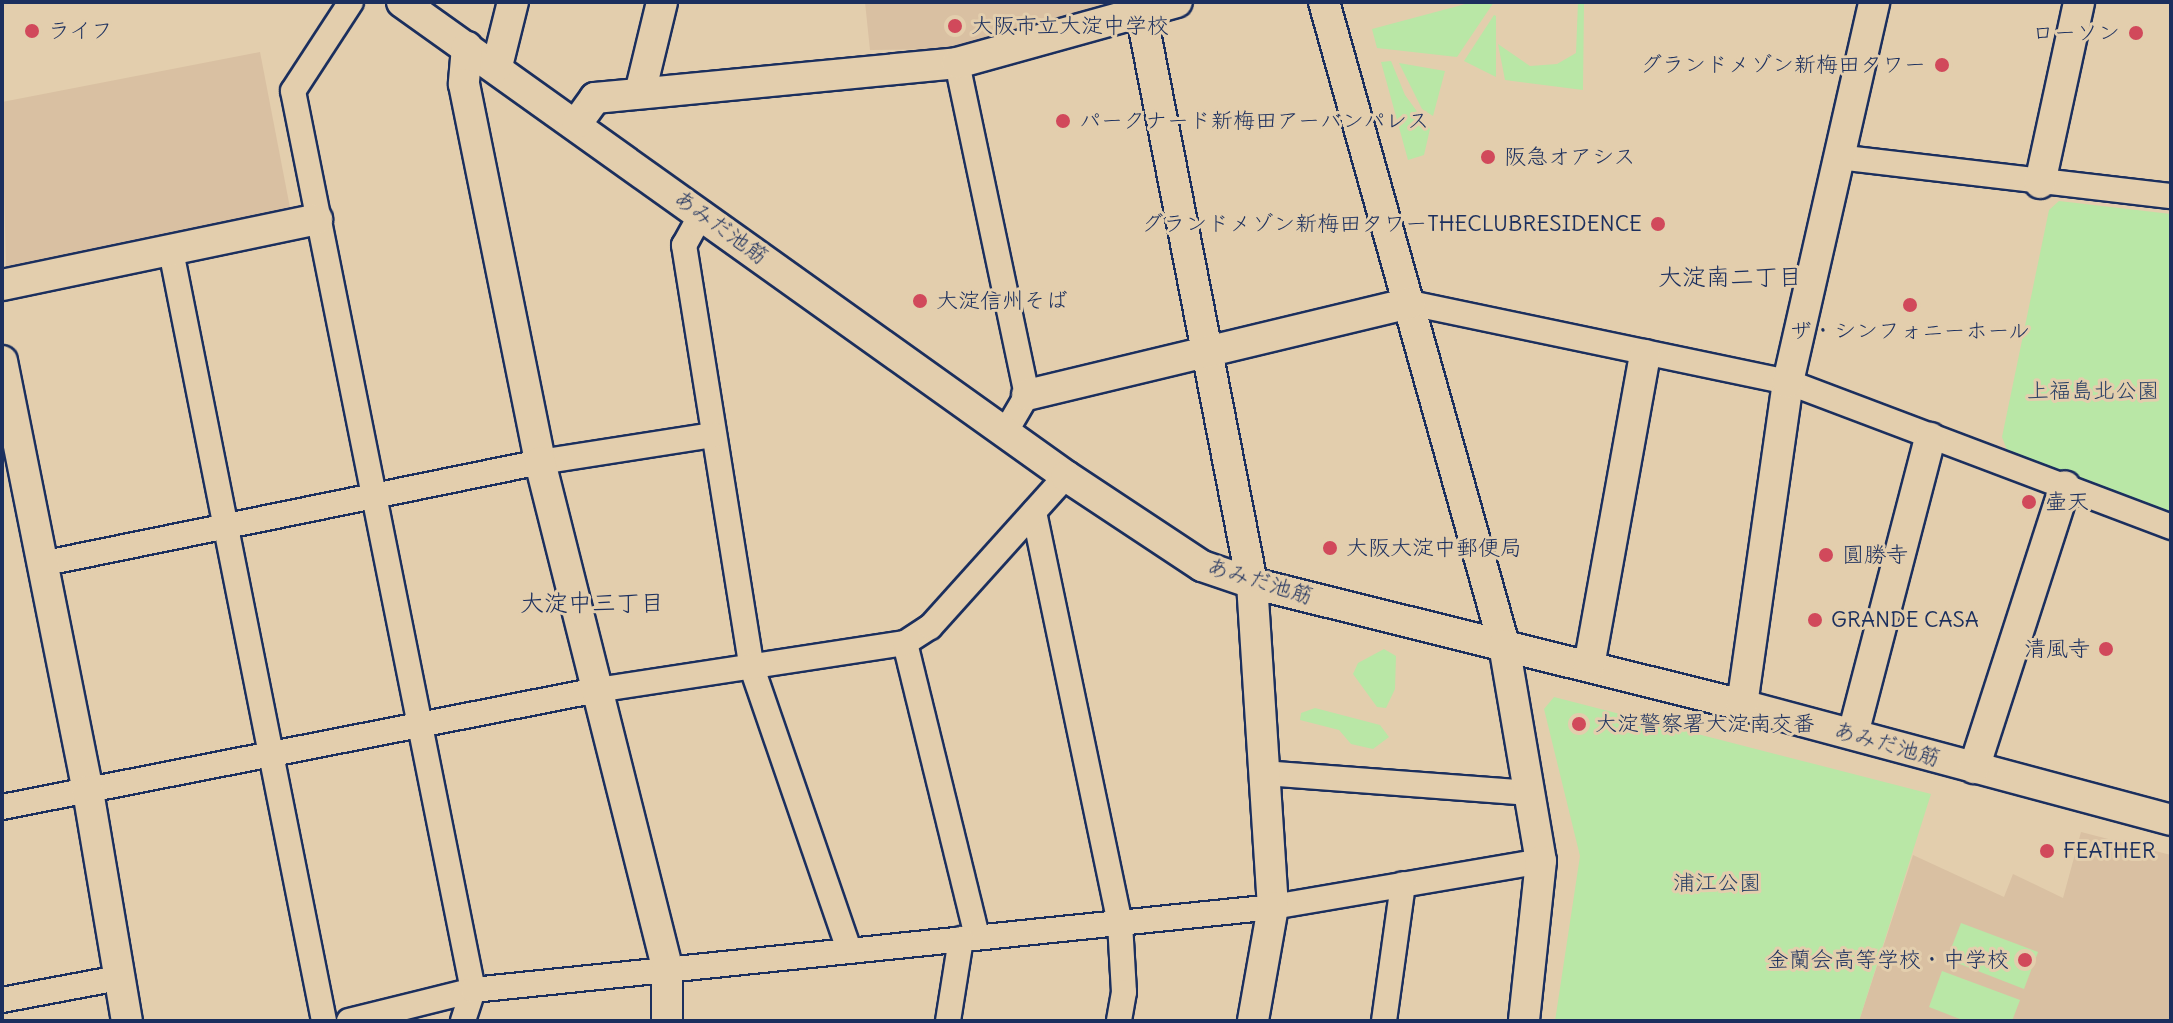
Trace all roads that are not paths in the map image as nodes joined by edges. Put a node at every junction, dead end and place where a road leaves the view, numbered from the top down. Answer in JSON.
{"nodes":[{"id":1,"x":351,"y":2,"type":"edge"},
{"id":2,"x":402,"y":2,"type":"edge"},
{"id":3,"x":513,"y":2,"type":"edge"},
{"id":4,"x":662,"y":2,"type":"edge"},
{"id":5,"x":1177,"y":2,"type":"edge"},
{"id":6,"x":1324,"y":2,"type":"edge"},
{"id":7,"x":1874,"y":2,"type":"edge"},
{"id":8,"x":2079,"y":2,"type":"edge"},
{"id":9,"x":1141,"y":12,"type":"junction"},
{"id":10,"x":467,"y":47,"type":"junction"},
{"id":11,"x":957,"y":63,"type":"junction"},
{"id":12,"x":497,"y":66,"type":"junction"},
{"id":13,"x":641,"y":89,"type":"junction"},
{"id":14,"x":577,"y":123,"type":"junction"},
{"id":15,"x":1838,"y":157,"type":"junction"},
{"id":16,"x":2040,"y":183,"type":"junction"},
{"id":17,"x":2171,"y":196,"type":"edge"},
{"id":18,"x":702,"y":213,"type":"junction"},
{"id":19,"x":317,"y":219,"type":"junction"},
{"id":20,"x":171,"y":251,"type":"junction"},
{"id":21,"x":2,"y":285,"type":"edge"},
{"id":22,"x":1410,"y":303,"type":"junction"},
{"id":23,"x":1209,"y":351,"type":"junction"},
{"id":24,"x":1645,"y":355,"type":"junction"},
{"id":25,"x":2,"y":361,"type":"edge"},
{"id":26,"x":1788,"y":382,"type":"junction"},
{"id":27,"x":1027,"y":395,"type":"junction"},
{"id":28,"x":1006,"y":431,"type":"junction"},
{"id":29,"x":713,"y":435,"type":"junction"},
{"id":30,"x":1930,"y":438,"type":"junction"},
{"id":31,"x":540,"y":462,"type":"junction"},
{"id":32,"x":1066,"y":476,"type":"junction"},
{"id":33,"x":2065,"y":486,"type":"junction"},
{"id":34,"x":370,"y":495,"type":"junction"},
{"id":35,"x":1034,"y":512,"type":"junction"},
{"id":36,"x":226,"y":523,"type":"junction"},
{"id":37,"x":2171,"y":527,"type":"edge"},
{"id":38,"x":41,"y":564,"type":"junction"},
{"id":39,"x":1252,"y":583,"type":"junction"},
{"id":40,"x":905,"y":643,"type":"junction"},
{"id":41,"x":1504,"y":645,"type":"junction"},
{"id":42,"x":751,"y":665,"type":"junction"},
{"id":43,"x":1589,"y":666,"type":"junction"},
{"id":44,"x":597,"y":690,"type":"junction"},
{"id":45,"x":1742,"y":705,"type":"junction"},
{"id":46,"x":422,"y":727,"type":"junction"},
{"id":47,"x":1853,"y":734,"type":"junction"},
{"id":48,"x":269,"y":755,"type":"junction"},
{"id":49,"x":1974,"y":768,"type":"junction"},
{"id":50,"x":1264,"y":773,"type":"junction"},
{"id":51,"x":88,"y":791,"type":"junction"},
{"id":52,"x":1528,"y":793,"type":"junction"},
{"id":53,"x":2,"y":807,"type":"edge"},
{"id":54,"x":2171,"y":820,"type":"edge"},
{"id":55,"x":1541,"y":861,"type":"junction"},
{"id":56,"x":1403,"y":884,"type":"junction"},
{"id":57,"x":1273,"y":907,"type":"junction"},
{"id":58,"x":1120,"y":923,"type":"junction"},
{"id":59,"x":969,"y":938,"type":"junction"},
{"id":60,"x":849,"y":950,"type":"junction"},
{"id":61,"x":667,"y":967,"type":"junction"},
{"id":62,"x":118,"y":978,"type":"junction"},
{"id":63,"x":473,"y":990,"type":"junction"},
{"id":64,"x":2,"y":1000,"type":"edge"},
{"id":65,"x":127,"y":1021,"type":"edge"},
{"id":66,"x":324,"y":1021,"type":"edge"},
{"id":67,"x":349,"y":1021,"type":"edge"},
{"id":68,"x":463,"y":1021,"type":"edge"},
{"id":69,"x":667,"y":1021,"type":"edge"},
{"id":70,"x":948,"y":1021,"type":"edge"},
{"id":71,"x":1119,"y":1021,"type":"edge"},
{"id":72,"x":1253,"y":1021,"type":"edge"},
{"id":73,"x":1384,"y":1021,"type":"edge"},
{"id":74,"x":1524,"y":1021,"type":"edge"}],
"edges":[{"from":1,"to":19,"type":"street"},
{"from":2,"to":10,"type":"street","name":"あみだ池筋"},
{"from":3,"to":12,"type":"street"},
{"from":4,"to":13,"type":"street"},
{"from":5,"to":9,"type":"street"},
{"from":6,"to":22,"type":"street"},
{"from":7,"to":15,"type":"street"},
{"from":8,"to":16,"type":"street"},
{"from":9,"to":11,"type":"street"},
{"from":9,"to":23,"type":"street"},
{"from":10,"to":12,"type":"street","name":"あみだ池筋"},
{"from":10,"to":31,"type":"street"},
{"from":11,"to":13,"type":"street"},
{"from":11,"to":27,"type":"street"},
{"from":12,"to":14,"type":"street","name":"あみだ池筋"},
{"from":13,"to":14,"type":"street"},
{"from":14,"to":18,"type":"street","name":"あみだ池筋"},
{"from":15,"to":16,"type":"street"},
{"from":15,"to":26,"type":"street"},
{"from":16,"to":17,"type":"street"},
{"from":18,"to":28,"type":"street","name":"あみだ池筋"},
{"from":18,"to":29,"type":"street"},
{"from":19,"to":20,"type":"street"},
{"from":19,"to":34,"type":"street"},
{"from":20,"to":21,"type":"street"},
{"from":20,"to":36,"type":"street"},
{"from":22,"to":23,"type":"street"},
{"from":22,"to":24,"type":"street"},
{"from":22,"to":41,"type":"street"},
{"from":23,"to":27,"type":"street"},
{"from":23,"to":39,"type":"street"},
{"from":24,"to":26,"type":"street"},
{"from":24,"to":43,"type":"street"},
{"from":25,"to":38,"type":"street"},
{"from":26,"to":30,"type":"street"},
{"from":26,"to":45,"type":"street"},
{"from":27,"to":28,"type":"street"},
{"from":28,"to":32,"type":"street","name":"あみだ池筋"},
{"from":29,"to":31,"type":"street"},
{"from":29,"to":42,"type":"street"},
{"from":30,"to":33,"type":"street"},
{"from":30,"to":47,"type":"street"},
{"from":31,"to":34,"type":"street"},
{"from":31,"to":44,"type":"street"},
{"from":32,"to":35,"type":"street"},
{"from":32,"to":39,"type":"street","name":"あみだ池筋"},
{"from":33,"to":37,"type":"street"},
{"from":33,"to":49,"type":"street"},
{"from":34,"to":36,"type":"street"},
{"from":34,"to":46,"type":"street"},
{"from":35,"to":40,"type":"street"},
{"from":35,"to":58,"type":"street"},
{"from":36,"to":38,"type":"street"},
{"from":36,"to":48,"type":"street"},
{"from":38,"to":51,"type":"street"},
{"from":39,"to":41,"type":"street","name":"あみだ池筋"},
{"from":39,"to":50,"type":"street"},
{"from":40,"to":42,"type":"street"},
{"from":40,"to":59,"type":"street"},
{"from":41,"to":43,"type":"street","name":"あみだ池筋"},
{"from":41,"to":52,"type":"street"},
{"from":42,"to":44,"type":"street"},
{"from":42,"to":60,"type":"street"},
{"from":43,"to":45,"type":"street","name":"あみだ池筋"},
{"from":44,"to":46,"type":"street"},
{"from":44,"to":61,"type":"street"},
{"from":45,"to":47,"type":"street","name":"あみだ池筋"},
{"from":46,"to":48,"type":"street"},
{"from":46,"to":63,"type":"street"},
{"from":47,"to":49,"type":"street","name":"あみだ池筋"},
{"from":48,"to":51,"type":"street"},
{"from":48,"to":66,"type":"street"},
{"from":49,"to":54,"type":"street","name":"あみだ池筋"},
{"from":50,"to":52,"type":"street"},
{"from":50,"to":57,"type":"street"},
{"from":51,"to":53,"type":"street"},
{"from":51,"to":62,"type":"street"},
{"from":52,"to":55,"type":"street"},
{"from":55,"to":56,"type":"street"},
{"from":55,"to":74,"type":"street"},
{"from":56,"to":57,"type":"street"},
{"from":56,"to":73,"type":"street"},
{"from":57,"to":58,"type":"street"},
{"from":57,"to":72,"type":"street"},
{"from":58,"to":59,"type":"street"},
{"from":58,"to":71,"type":"street"},
{"from":59,"to":60,"type":"street"},
{"from":59,"to":70,"type":"street"},
{"from":60,"to":61,"type":"street"},
{"from":61,"to":63,"type":"street"},
{"from":61,"to":69,"type":"street"},
{"from":62,"to":64,"type":"street"},
{"from":62,"to":65,"type":"street"},
{"from":63,"to":67,"type":"street"},
{"from":63,"to":68,"type":"street"}]}
